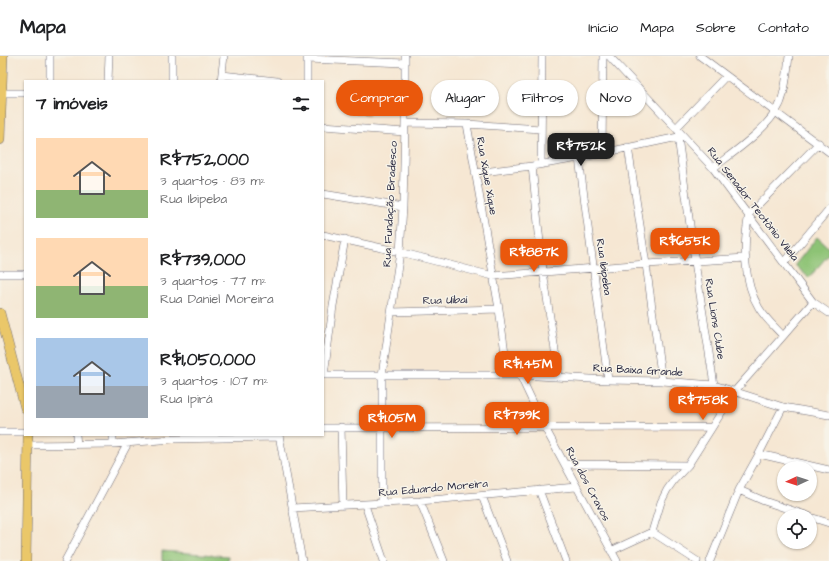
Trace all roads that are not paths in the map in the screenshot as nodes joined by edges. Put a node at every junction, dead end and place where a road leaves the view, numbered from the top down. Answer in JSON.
{"nodes":[{"id":1,"x":3,"y":56,"type":"edge"},
{"id":2,"x":50,"y":56,"type":"edge"},
{"id":3,"x":109,"y":56,"type":"edge"},
{"id":4,"x":172,"y":56,"type":"edge"},
{"id":5,"x":224,"y":56,"type":"edge"},
{"id":6,"x":542,"y":56,"type":"edge"},
{"id":7,"x":603,"y":56,"type":"edge"},
{"id":8,"x":609,"y":56,"type":"edge"},
{"id":9,"x":700,"y":56,"type":"edge"},
{"id":10,"x":789,"y":56,"type":"edge"},
{"id":11,"x":307,"y":58,"type":"edge"},
{"id":12,"x":405,"y":60,"type":"edge"},
{"id":13,"x":726,"y":76,"type":"junction"},
{"id":14,"x":222,"y":78,"type":"edge"},
{"id":15,"x":50,"y":80,"type":"edge"},
{"id":16,"x":108,"y":80,"type":"edge"},
{"id":17,"x":172,"y":80,"type":"edge"},
{"id":18,"x":256,"y":80,"type":"edge"},
{"id":19,"x":308,"y":80,"type":"edge"},
{"id":20,"x":24,"y":93,"type":"edge"},
{"id":21,"x":1,"y":97,"type":"edge"},
{"id":22,"x":775,"y":111,"type":"junction"},
{"id":23,"x":405,"y":123,"type":"junction"},
{"id":24,"x":467,"y":124,"type":"junction"},
{"id":25,"x":324,"y":126,"type":"edge"},
{"id":26,"x":676,"y":128,"type":"junction"},
{"id":27,"x":541,"y":129,"type":"junction"},
{"id":28,"x":405,"y":132,"type":"junction"},
{"id":29,"x":681,"y":136,"type":"junction"},
{"id":30,"x":0,"y":140,"type":"edge"},
{"id":31,"x":818,"y":143,"type":"junction"},
{"id":32,"x":628,"y":147,"type":"junction"},
{"id":33,"x":829,"y":152,"type":"edge"},
{"id":34,"x":602,"y":154,"type":"junction"},
{"id":35,"x":579,"y":158,"type":"junction"},
{"id":36,"x":541,"y":164,"type":"junction"},
{"id":37,"x":532,"y":166,"type":"junction"},
{"id":38,"x":713,"y":168,"type":"junction"},
{"id":39,"x":475,"y":173,"type":"junction"},
{"id":40,"x":324,"y":194,"type":"edge"},
{"id":41,"x":403,"y":206,"type":"junction"},
{"id":42,"x":829,"y":209,"type":"edge"},
{"id":43,"x":749,"y":214,"type":"junction"},
{"id":44,"x":324,"y":235,"type":"edge"},
{"id":45,"x":345,"y":239,"type":"junction"},
{"id":46,"x":400,"y":252,"type":"junction"},
{"id":47,"x":746,"y":258,"type":"junction"},
{"id":48,"x":695,"y":262,"type":"junction"},
{"id":49,"x":784,"y":263,"type":"junction"},
{"id":50,"x":646,"y":264,"type":"junction"},
{"id":51,"x":593,"y":267,"type":"junction"},
{"id":52,"x":543,"y":271,"type":"junction"},
{"id":53,"x":0,"y":274,"type":"edge"},
{"id":54,"x":24,"y":274,"type":"edge"},
{"id":55,"x":493,"y":276,"type":"junction"},
{"id":56,"x":813,"y":302,"type":"junction"},
{"id":57,"x":499,"y":309,"type":"junction"},
{"id":58,"x":392,"y":312,"type":"junction"},
{"id":59,"x":0,"y":313,"type":"edge"},
{"id":60,"x":829,"y":313,"type":"edge"},
{"id":61,"x":783,"y":336,"type":"junction"},
{"id":62,"x":324,"y":368,"type":"edge"},
{"id":63,"x":324,"y":375,"type":"edge"},
{"id":64,"x":382,"y":375,"type":"junction"},
{"id":65,"x":508,"y":375,"type":"junction"},
{"id":66,"x":520,"y":375,"type":"junction"},
{"id":67,"x":559,"y":377,"type":"junction"},
{"id":68,"x":608,"y":380,"type":"junction"},
{"id":69,"x":662,"y":381,"type":"junction"},
{"id":70,"x":714,"y":385,"type":"junction"},
{"id":71,"x":735,"y":391,"type":"junction"},
{"id":72,"x":24,"y":404,"type":"edge"},
{"id":73,"x":783,"y":407,"type":"junction"},
{"id":74,"x":829,"y":415,"type":"edge"},
{"id":75,"x":544,"y":426,"type":"junction"},
{"id":76,"x":341,"y":427,"type":"junction"},
{"id":77,"x":711,"y":427,"type":"junction"},
{"id":78,"x":324,"y":428,"type":"edge"},
{"id":79,"x":383,"y":428,"type":"junction"},
{"id":80,"x":0,"y":432,"type":"edge"},
{"id":81,"x":24,"y":432,"type":"edge"},
{"id":82,"x":28,"y":436,"type":"edge"},
{"id":83,"x":76,"y":436,"type":"edge"},
{"id":84,"x":113,"y":436,"type":"edge"},
{"id":85,"x":279,"y":436,"type":"edge"},
{"id":86,"x":173,"y":437,"type":"edge"},
{"id":87,"x":128,"y":443,"type":"junction"},
{"id":88,"x":113,"y":444,"type":"junction"},
{"id":89,"x":27,"y":445,"type":"junction"},
{"id":90,"x":77,"y":445,"type":"junction"},
{"id":91,"x":759,"y":454,"type":"junction"},
{"id":92,"x":565,"y":464,"type":"junction"},
{"id":93,"x":688,"y":464,"type":"junction"},
{"id":94,"x":829,"y":470,"type":"edge"},
{"id":95,"x":576,"y":487,"type":"junction"},
{"id":96,"x":539,"y":490,"type":"junction"},
{"id":97,"x":739,"y":490,"type":"junction"},
{"id":98,"x":482,"y":496,"type":"junction"},
{"id":99,"x":420,"y":502,"type":"junction"},
{"id":100,"x":382,"y":504,"type":"junction"},
{"id":101,"x":365,"y":505,"type":"junction"},
{"id":102,"x":343,"y":506,"type":"junction"},
{"id":103,"x":292,"y":508,"type":"junction"},
{"id":104,"x":788,"y":509,"type":"edge"},
{"id":105,"x":817,"y":519,"type":"edge"},
{"id":106,"x":829,"y":523,"type":"edge"},
{"id":107,"x":652,"y":532,"type":"junction"},
{"id":108,"x":611,"y":551,"type":"junction"},
{"id":109,"x":26,"y":561,"type":"edge"},
{"id":110,"x":65,"y":561,"type":"edge"},
{"id":111,"x":302,"y":561,"type":"edge"},
{"id":112,"x":384,"y":561,"type":"edge"},
{"id":113,"x":444,"y":561,"type":"edge"},
{"id":114,"x":507,"y":561,"type":"edge"},
{"id":115,"x":566,"y":561,"type":"edge"},
{"id":116,"x":617,"y":561,"type":"edge"},
{"id":117,"x":698,"y":561,"type":"edge"},
{"id":118,"x":710,"y":561,"type":"edge"}],
"edges":[{"from":1,"to":21,"type":"main road"},
{"from":2,"to":15,"type":"street"},
{"from":3,"to":16,"type":"street"},
{"from":4,"to":17,"type":"street"},
{"from":5,"to":14,"type":"street"},
{"from":6,"to":27,"type":"street"},
{"from":7,"to":34,"type":"street"},
{"from":8,"to":26,"type":"street","name":"Rua Senador Teotônio Vilela"},
{"from":9,"to":13,"type":"street"},
{"from":10,"to":22,"type":"street"},
{"from":11,"to":12,"type":"street"},
{"from":11,"to":19,"type":"street"},
{"from":12,"to":23,"type":"street","name":"Rua Fundação Bradesco"},
{"from":13,"to":22,"type":"street"},
{"from":13,"to":26,"type":"street"},
{"from":14,"to":18,"type":"street"},
{"from":20,"to":21,"type":"street"},
{"from":21,"to":30,"type":"main road"},
{"from":22,"to":31,"type":"street"},
{"from":22,"to":38,"type":"street"},
{"from":23,"to":24,"type":"street"},
{"from":23,"to":28,"type":"street","name":"Rua Fundação Bradesco"},
{"from":24,"to":27,"type":"street"},
{"from":24,"to":39,"type":"street","name":"Rua Xique Xique"},
{"from":25,"to":28,"type":"street"},
{"from":26,"to":29,"type":"street","name":"Rua Senador Teotônio Vilela"},
{"from":27,"to":36,"type":"street"},
{"from":28,"to":41,"type":"street","name":"Rua Fundação Bradesco"},
{"from":29,"to":32,"type":"street"},
{"from":29,"to":38,"type":"street","name":"Rua Senador Teotônio Vilela"},
{"from":29,"to":48,"type":"street","name":"Rua Lions Clube"},
{"from":31,"to":33,"type":"street"},
{"from":31,"to":43,"type":"street"},
{"from":32,"to":34,"type":"street"},
{"from":32,"to":50,"type":"street"},
{"from":34,"to":35,"type":"street"},
{"from":35,"to":36,"type":"street"},
{"from":35,"to":51,"type":"street","name":"Rua Ibipeba"},
{"from":36,"to":37,"type":"street"},
{"from":37,"to":39,"type":"street"},
{"from":37,"to":52,"type":"street"},
{"from":38,"to":43,"type":"street","name":"Rua Senador Teotônio Vilela"},
{"from":39,"to":55,"type":"street","name":"Rua Xique Xique"},
{"from":40,"to":41,"type":"street"},
{"from":41,"to":46,"type":"street","name":"Rua Fundação Bradesco"},
{"from":42,"to":49,"type":"street"},
{"from":43,"to":47,"type":"street"},
{"from":43,"to":49,"type":"street","name":"Rua Senador Teotônio Vilela"},
{"from":44,"to":45,"type":"street"},
{"from":45,"to":46,"type":"street"},
{"from":45,"to":62,"type":"street"},
{"from":46,"to":55,"type":"street"},
{"from":46,"to":58,"type":"street","name":"Rua Fundação Bradesco"},
{"from":47,"to":48,"type":"street"},
{"from":47,"to":61,"type":"street"},
{"from":48,"to":50,"type":"street"},
{"from":48,"to":70,"type":"street","name":"Rua Lions Clube"},
{"from":49,"to":56,"type":"street","name":"Rua Senador Teotônio Vilela"},
{"from":50,"to":51,"type":"street"},
{"from":50,"to":69,"type":"street"},
{"from":51,"to":52,"type":"street"},
{"from":51,"to":68,"type":"street","name":"Rua Ibipeba"},
{"from":52,"to":55,"type":"street"},
{"from":52,"to":67,"type":"street"},
{"from":53,"to":54,"type":"street"},
{"from":55,"to":57,"type":"street","name":"Rua Xique Xique"},
{"from":56,"to":60,"type":"street","name":"Rua Senador Teotônio Vilela"},
{"from":56,"to":61,"type":"street"},
{"from":57,"to":58,"type":"street","name":"Rua Uibaí"},
{"from":57,"to":65,"type":"street","name":"Rua Xique Xique"},
{"from":58,"to":64,"type":"street","name":"Rua Fundação Bradesco"},
{"from":59,"to":72,"type":"main road"},
{"from":61,"to":71,"type":"street"},
{"from":63,"to":64,"type":"street","name":"Rua Baixa Grande"},
{"from":64,"to":65,"type":"street","name":"Rua Baixa Grande"},
{"from":64,"to":79,"type":"street","name":"Rua Fundação Bradesco"},
{"from":65,"to":66,"type":"street","name":"Rua Baixa Grande"},
{"from":66,"to":67,"type":"street","name":"Rua Baixa Grande"},
{"from":66,"to":75,"type":"street","name":"Rua dos Cravos"},
{"from":67,"to":68,"type":"street","name":"Rua Baixa Grande"},
{"from":68,"to":69,"type":"street","name":"Rua Baixa Grande"},
{"from":69,"to":70,"type":"street","name":"Rua Baixa Grande"},
{"from":70,"to":71,"type":"street","name":"Rua Baixa Grande"},
{"from":71,"to":73,"type":"street","name":"Rua Baixa Grande"},
{"from":71,"to":77,"type":"street"},
{"from":73,"to":74,"type":"street","name":"Rua Baixa Grande"},
{"from":73,"to":91,"type":"street"},
{"from":75,"to":77,"type":"street"},
{"from":75,"to":79,"type":"street"},
{"from":75,"to":92,"type":"street","name":"Rua dos Cravos"},
{"from":76,"to":78,"type":"street"},
{"from":76,"to":79,"type":"street"},
{"from":76,"to":102,"type":"street"},
{"from":77,"to":93,"type":"street"},
{"from":79,"to":100,"type":"street","name":"Rua Fundação Bradesco"},
{"from":80,"to":81,"type":"street"},
{"from":82,"to":89,"type":"main road"},
{"from":83,"to":90,"type":"street"},
{"from":84,"to":88,"type":"street"},
{"from":85,"to":86,"type":"street"},
{"from":85,"to":103,"type":"street"},
{"from":86,"to":87,"type":"street"},
{"from":87,"to":88,"type":"street"},
{"from":87,"to":110,"type":"street"},
{"from":88,"to":90,"type":"street"},
{"from":89,"to":90,"type":"street"},
{"from":89,"to":109,"type":"main road"},
{"from":91,"to":94,"type":"street"},
{"from":91,"to":97,"type":"street"},
{"from":92,"to":93,"type":"street"},
{"from":92,"to":95,"type":"street","name":"Rua dos Cravos"},
{"from":93,"to":107,"type":"street"},
{"from":95,"to":96,"type":"street","name":"Rua Eduardo Moreira"},
{"from":95,"to":108,"type":"street","name":"Rua dos Cravos"},
{"from":96,"to":98,"type":"street","name":"Rua Eduardo Moreira"},
{"from":96,"to":115,"type":"street"},
{"from":97,"to":104,"type":"street"},
{"from":97,"to":118,"type":"street"},
{"from":98,"to":99,"type":"street","name":"Rua Eduardo Moreira"},
{"from":98,"to":114,"type":"street"},
{"from":99,"to":100,"type":"street","name":"Rua Eduardo Moreira"},
{"from":99,"to":113,"type":"street"},
{"from":100,"to":101,"type":"street","name":"Rua Eduardo Moreira"},
{"from":101,"to":102,"type":"street","name":"Rua Eduardo Moreira"},
{"from":101,"to":112,"type":"street"},
{"from":102,"to":103,"type":"street","name":"Rua Eduardo Moreira"},
{"from":103,"to":111,"type":"street"},
{"from":105,"to":106,"type":"street"},
{"from":107,"to":108,"type":"street"},
{"from":107,"to":117,"type":"street"},
{"from":108,"to":116,"type":"street","name":"Rua dos Cravos"}]}
